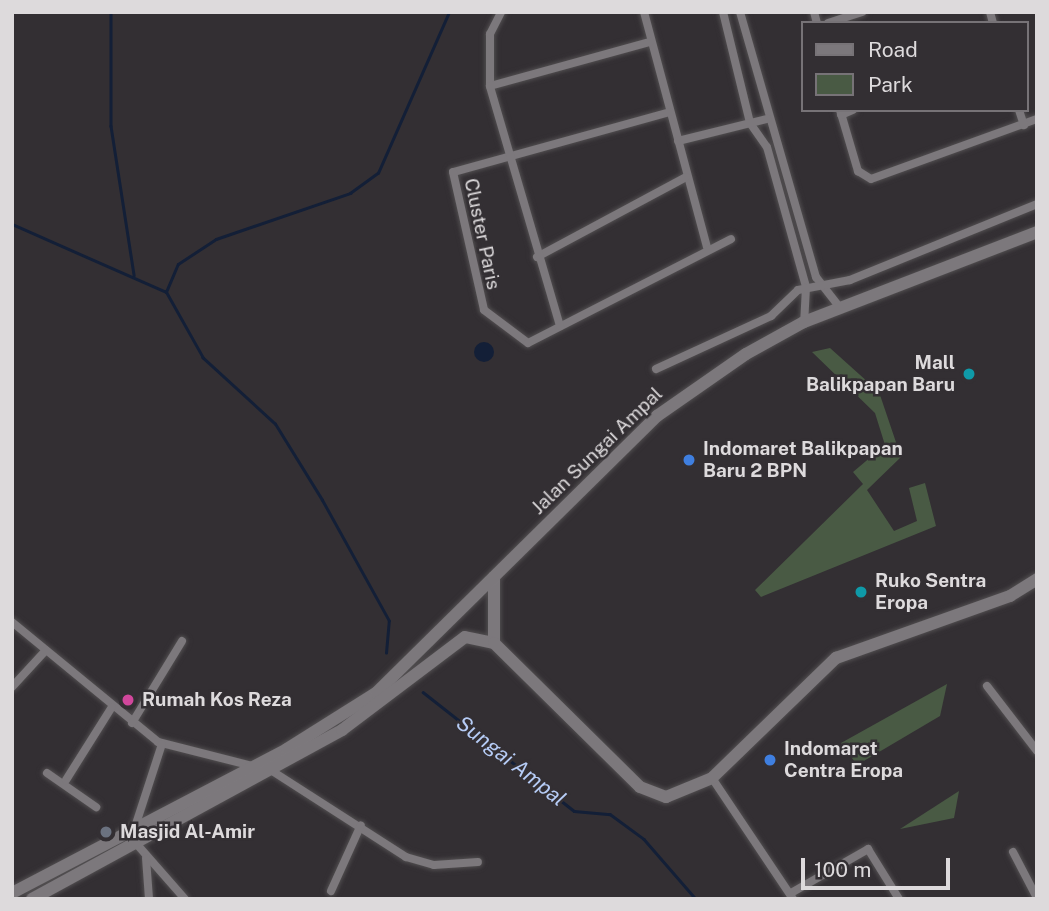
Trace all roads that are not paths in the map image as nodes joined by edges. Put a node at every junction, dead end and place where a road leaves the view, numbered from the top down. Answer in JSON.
{"nodes":[{"id":1,"x":501,"y":12,"type":"edge"},
{"id":2,"x":644,"y":12,"type":"edge"},
{"id":3,"x":723,"y":12,"type":"edge"},
{"id":4,"x":740,"y":12,"type":"edge"},
{"id":5,"x":862,"y":12,"type":"edge"},
{"id":6,"x":834,"y":21,"type":"edge"},
{"id":7,"x":650,"y":42,"type":"junction"},
{"id":8,"x":490,"y":86,"type":"junction"},
{"id":9,"x":670,"y":112,"type":"junction"},
{"id":10,"x":1020,"y":112,"type":"edge"},
{"id":11,"x":840,"y":113,"type":"edge"},
{"id":12,"x":767,"y":119,"type":"junction"},
{"id":13,"x":1037,"y":119,"type":"edge"},
{"id":14,"x":750,"y":123,"type":"junction"},
{"id":15,"x":1024,"y":125,"type":"junction"},
{"id":16,"x":678,"y":141,"type":"junction"},
{"id":17,"x":508,"y":156,"type":"junction"},
{"id":18,"x":686,"y":177,"type":"junction"},
{"id":19,"x":1037,"y":204,"type":"edge"},
{"id":20,"x":1037,"y":232,"type":"edge"},
{"id":21,"x":731,"y":239,"type":"dead end"},
{"id":22,"x":806,"y":242,"type":"junction"},
{"id":23,"x":794,"y":246,"type":"junction"},
{"id":24,"x":708,"y":247,"type":"junction"},
{"id":25,"x":537,"y":257,"type":"junction"},
{"id":26,"x":817,"y":281,"type":"junction"},
{"id":27,"x":806,"y":287,"type":"junction"},
{"id":28,"x":840,"y":308,"type":"junction"},
{"id":29,"x":804,"y":322,"type":"junction"},
{"id":30,"x":560,"y":326,"type":"junction"},
{"id":31,"x":656,"y":369,"type":"dead end"},
{"id":32,"x":494,"y":577,"type":"junction"},
{"id":33,"x":1037,"y":579,"type":"edge"},
{"id":34,"x":12,"y":622,"type":"edge"},
{"id":35,"x":182,"y":641,"type":"dead end"},
{"id":36,"x":494,"y":643,"type":"junction"},
{"id":37,"x":46,"y":650,"type":"junction"},
{"id":38,"x":412,"y":672,"type":"junction"},
{"id":39,"x":987,"y":686,"type":"dead end"},
{"id":40,"x":12,"y":687,"type":"edge"},
{"id":41,"x":375,"y":700,"type":"junction"},
{"id":42,"x":112,"y":707,"type":"junction"},
{"id":43,"x":132,"y":723,"type":"junction"},
{"id":44,"x":162,"y":744,"type":"junction"},
{"id":45,"x":1037,"y":751,"type":"edge"},
{"id":46,"x":254,"y":766,"type":"junction"},
{"id":47,"x":276,"y":770,"type":"junction"},
{"id":48,"x":47,"y":773,"type":"dead end"},
{"id":49,"x":712,"y":778,"type":"junction"},
{"id":50,"x":66,"y":780,"type":"junction"},
{"id":51,"x":96,"y":807,"type":"dead end"},
{"id":52,"x":361,"y":825,"type":"junction"},
{"id":53,"x":134,"y":837,"type":"junction"},
{"id":54,"x":1013,"y":852,"type":"dead end"},
{"id":55,"x":146,"y":858,"type":"junction"},
{"id":56,"x":478,"y":862,"type":"dead end"},
{"id":57,"x":331,"y":891,"type":"dead end"},
{"id":58,"x":12,"y":893,"type":"edge"},
{"id":59,"x":792,"y":896,"type":"edge"},
{"id":60,"x":1037,"y":898,"type":"edge"},
{"id":61,"x":32,"y":899,"type":"edge"},
{"id":62,"x":149,"y":899,"type":"edge"},
{"id":63,"x":185,"y":899,"type":"edge"},
{"id":64,"x":899,"y":899,"type":"edge"}],
"edges":[{"from":1,"to":8,"type":"street"},
{"from":2,"to":7,"type":"street"},
{"from":3,"to":14,"type":"street"},
{"from":4,"to":12,"type":"street"},
{"from":5,"to":6,"type":"street"},
{"from":7,"to":8,"type":"street"},
{"from":7,"to":9,"type":"street"},
{"from":8,"to":17,"type":"street"},
{"from":9,"to":16,"type":"street"},
{"from":9,"to":17,"type":"street","name":"Cluster Paris"},
{"from":10,"to":15,"type":"street"},
{"from":11,"to":15,"type":"street"},
{"from":12,"to":14,"type":"street"},
{"from":12,"to":22,"type":"street"},
{"from":13,"to":15,"type":"street"},
{"from":14,"to":16,"type":"street"},
{"from":14,"to":23,"type":"street"},
{"from":16,"to":18,"type":"street"},
{"from":17,"to":25,"type":"street"},
{"from":17,"to":30,"type":"street","name":"Cluster Paris"},
{"from":18,"to":24,"type":"street"},
{"from":18,"to":25,"type":"street"},
{"from":19,"to":26,"type":"street"},
{"from":20,"to":28,"type":"main road","name":"Jalan Sungai Ampal"},
{"from":21,"to":24,"type":"street","name":"Cluster Paris"},
{"from":22,"to":23,"type":"street"},
{"from":22,"to":26,"type":"street"},
{"from":23,"to":27,"type":"street"},
{"from":24,"to":30,"type":"street","name":"Cluster Paris"},
{"from":25,"to":30,"type":"street"},
{"from":26,"to":27,"type":"street"},
{"from":26,"to":28,"type":"street"},
{"from":27,"to":29,"type":"street"},
{"from":27,"to":31,"type":"street"},
{"from":28,"to":29,"type":"main road","name":"Jalan Sungai Ampal"},
{"from":29,"to":32,"type":"main road","name":"Jalan Sungai Ampal"},
{"from":32,"to":36,"type":"main road"},
{"from":32,"to":38,"type":"main road","name":"Jalan Sungai Ampal"},
{"from":33,"to":49,"type":"main road"},
{"from":34,"to":37,"type":"street"},
{"from":35,"to":43,"type":"street"},
{"from":36,"to":38,"type":"main road"},
{"from":36,"to":49,"type":"main road"},
{"from":37,"to":40,"type":"street"},
{"from":37,"to":42,"type":"street"},
{"from":38,"to":41,"type":"main road","name":"Jalan Sungai Ampal"},
{"from":39,"to":45,"type":"street"},
{"from":41,"to":46,"type":"main road","name":"Jalan Sungai Ampal"},
{"from":41,"to":47,"type":"main road","name":"Jalan Sungai Ampal"},
{"from":42,"to":43,"type":"street"},
{"from":42,"to":50,"type":"street"},
{"from":43,"to":44,"type":"street"},
{"from":44,"to":46,"type":"street"},
{"from":44,"to":53,"type":"street"},
{"from":46,"to":47,"type":"street"},
{"from":46,"to":53,"type":"main road","name":"Jalan Sungai Ampal"},
{"from":47,"to":52,"type":"street"},
{"from":47,"to":53,"type":"main road","name":"Jalan Sungai Ampal"},
{"from":48,"to":50,"type":"street"},
{"from":49,"to":59,"type":"street"},
{"from":50,"to":51,"type":"street"},
{"from":52,"to":56,"type":"street"},
{"from":52,"to":57,"type":"street"},
{"from":53,"to":55,"type":"street"},
{"from":53,"to":58,"type":"main road"},
{"from":53,"to":61,"type":"main road"},
{"from":54,"to":60,"type":"street"},
{"from":55,"to":62,"type":"street"},
{"from":55,"to":63,"type":"street"},
{"from":59,"to":64,"type":"street"}]}
